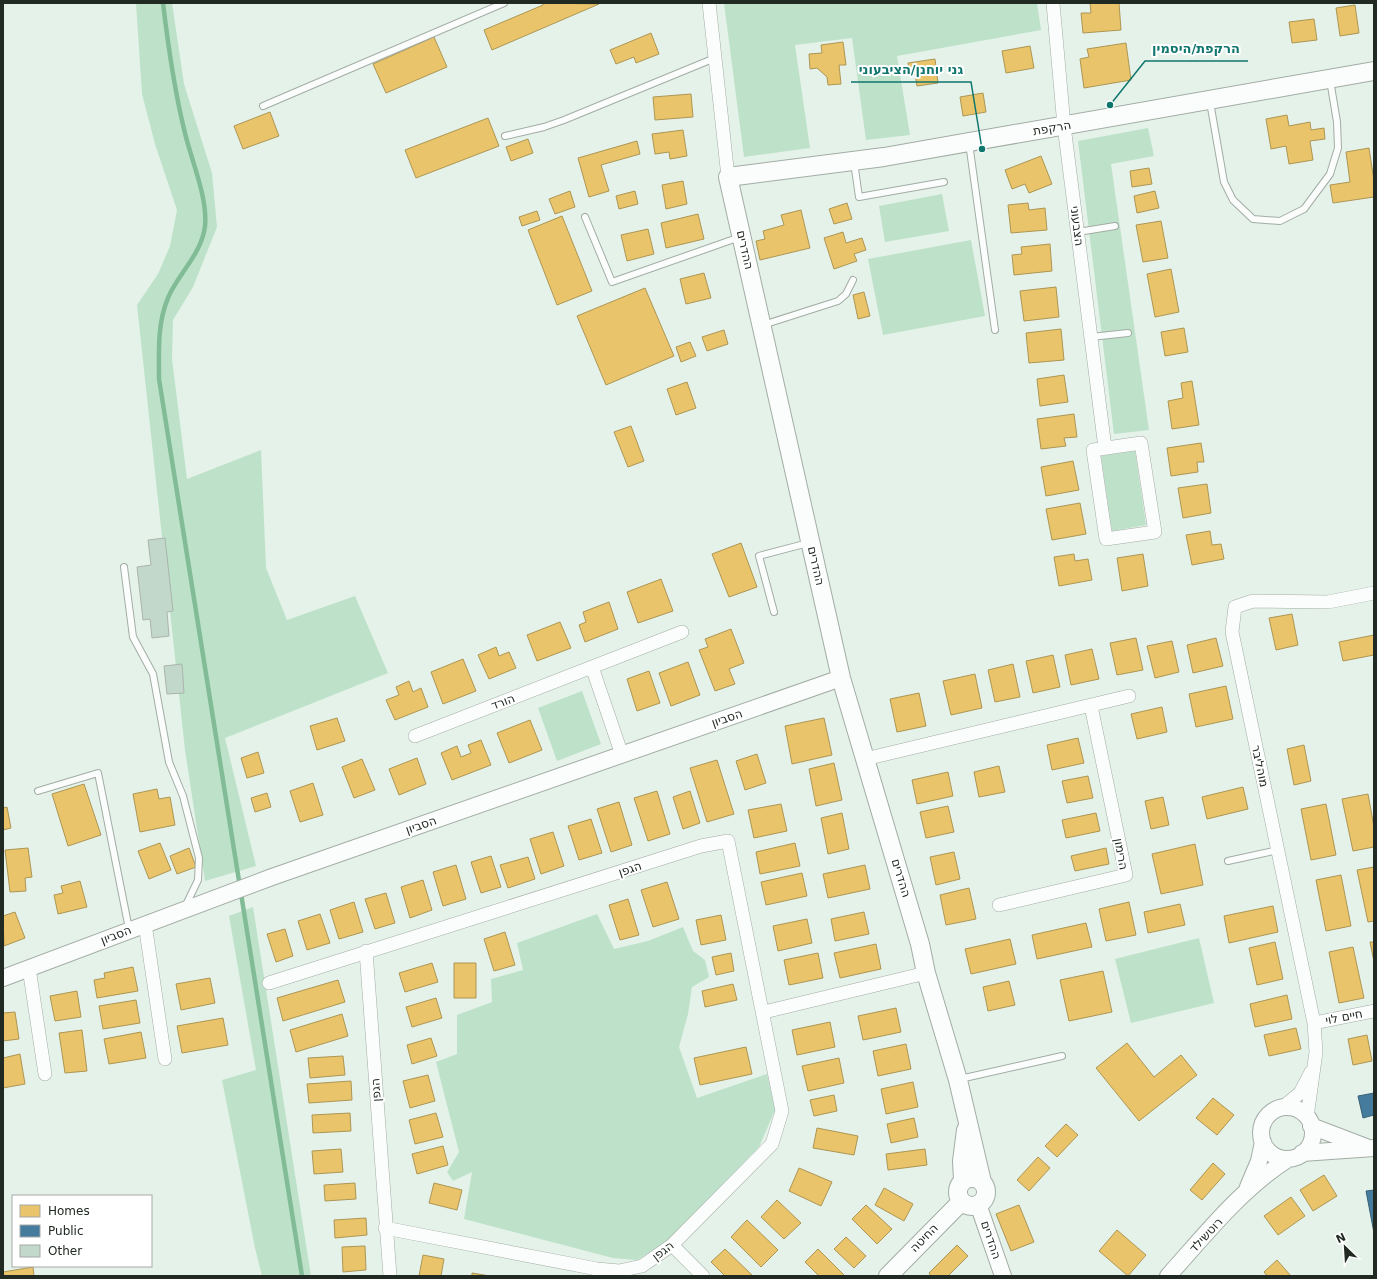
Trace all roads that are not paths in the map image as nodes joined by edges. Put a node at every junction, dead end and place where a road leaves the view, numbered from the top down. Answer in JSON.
{"nodes":[{"id":1,"x":504,"y":3,"type":"edge"},
{"id":2,"x":709,"y":3,"type":"edge"},
{"id":3,"x":1053,"y":3,"type":"edge"},
{"id":4,"x":715,"y":58,"type":"junction"},
{"id":5,"x":1374,"y":71,"type":"edge"},
{"id":6,"x":1330,"y":79,"type":"junction"},
{"id":7,"x":1210,"y":100,"type":"junction"},
{"id":8,"x":263,"y":106,"type":"dead end"},
{"id":9,"x":1064,"y":126,"type":"junction"},
{"id":10,"x":506,"y":136,"type":"dead end"},
{"id":11,"x":969,"y":143,"type":"junction"},
{"id":12,"x":854,"y":162,"type":"junction"},
{"id":13,"x":728,"y":177,"type":"junction"},
{"id":14,"x":944,"y":182,"type":"dead end"},
{"id":15,"x":585,"y":217,"type":"dead end"},
{"id":16,"x":1115,"y":226,"type":"dead end"},
{"id":17,"x":1078,"y":232,"type":"junction"},
{"id":18,"x":742,"y":237,"type":"junction"},
{"id":19,"x":853,"y":280,"type":"dead end"},
{"id":20,"x":762,"y":325,"type":"junction"},
{"id":21,"x":995,"y":330,"type":"dead end"},
{"id":22,"x":1128,"y":333,"type":"dead end"},
{"id":23,"x":1091,"y":337,"type":"junction"},
{"id":24,"x":1105,"y":448,"type":"junction"},
{"id":25,"x":811,"y":543,"type":"junction"},
{"id":26,"x":124,"y":567,"type":"dead end"},
{"id":27,"x":1374,"y":594,"type":"edge"},
{"id":28,"x":774,"y":612,"type":"dead end"},
{"id":29,"x":682,"y":632,"type":"dead end"},
{"id":30,"x":592,"y":667,"type":"junction"},
{"id":31,"x":841,"y":678,"type":"junction"},
{"id":32,"x":1129,"y":696,"type":"dead end"},
{"id":33,"x":1091,"y":706,"type":"junction"},
{"id":34,"x":415,"y":736,"type":"dead end"},
{"id":35,"x":622,"y":755,"type":"junction"},
{"id":36,"x":865,"y":759,"type":"junction"},
{"id":37,"x":38,"y":791,"type":"dead end"},
{"id":38,"x":1278,"y":850,"type":"junction"},
{"id":39,"x":1228,"y":861,"type":"dead end"},
{"id":40,"x":999,"y":905,"type":"dead end"},
{"id":41,"x":183,"y":910,"type":"junction"},
{"id":42,"x":145,"y":924,"type":"junction"},
{"id":43,"x":129,"y":930,"type":"junction"},
{"id":44,"x":366,"y":951,"type":"junction"},
{"id":45,"x":29,"y":968,"type":"junction"},
{"id":46,"x":926,"y":973,"type":"junction"},
{"id":47,"x":3,"y":978,"type":"edge"},
{"id":48,"x":269,"y":983,"type":"dead end"},
{"id":49,"x":1374,"y":1011,"type":"edge"},
{"id":50,"x":764,"y":1012,"type":"junction"},
{"id":51,"x":1314,"y":1023,"type":"junction"},
{"id":52,"x":1062,"y":1056,"type":"dead end"},
{"id":53,"x":165,"y":1059,"type":"dead end"},
{"id":54,"x":1314,"y":1063,"type":"junction"},
{"id":55,"x":45,"y":1074,"type":"dead end"},
{"id":56,"x":958,"y":1080,"type":"junction"},
{"id":57,"x":1283,"y":1107,"type":"junction"},
{"id":58,"x":967,"y":1119,"type":"junction"},
{"id":59,"x":1309,"y":1121,"type":"junction"},
{"id":60,"x":1263,"y":1142,"type":"junction"},
{"id":61,"x":1374,"y":1148,"type":"edge"},
{"id":62,"x":1295,"y":1156,"type":"junction"},
{"id":63,"x":963,"y":1180,"type":"junction"},
{"id":64,"x":982,"y":1182,"type":"junction"},
{"id":65,"x":1244,"y":1194,"type":"junction"},
{"id":66,"x":970,"y":1203,"type":"junction"},
{"id":67,"x":386,"y":1228,"type":"junction"},
{"id":68,"x":672,"y":1245,"type":"junction"},
{"id":69,"x":390,"y":1276,"type":"edge"},
{"id":70,"x":703,"y":1276,"type":"edge"},
{"id":71,"x":888,"y":1276,"type":"edge"},
{"id":72,"x":1004,"y":1276,"type":"edge"},
{"id":73,"x":1168,"y":1276,"type":"edge"}],
"edges":[{"from":1,"to":8,"type":"lane"},
{"from":2,"to":4,"type":"street","name":"ההדרים"},
{"from":3,"to":9,"type":"street","name":"הצבעוני"},
{"from":4,"to":10,"type":"lane"},
{"from":4,"to":13,"type":"street","name":"ההדרים"},
{"from":5,"to":6,"type":"main road","name":"הרקפת"},
{"from":6,"to":7,"type":"main road","name":"הרקפת"},
{"from":6,"to":7,"type":"lane"},
{"from":7,"to":9,"type":"main road","name":"הרקפת"},
{"from":9,"to":11,"type":"main road","name":"הרקפת"},
{"from":9,"to":17,"type":"street","name":"הצבעוני"},
{"from":11,"to":12,"type":"main road","name":"הרקפת"},
{"from":11,"to":21,"type":"lane"},
{"from":12,"to":13,"type":"main road","name":"הרקפת"},
{"from":12,"to":14,"type":"lane"},
{"from":13,"to":18,"type":"main road","name":"ההדרים"},
{"from":15,"to":18,"type":"lane"},
{"from":16,"to":17,"type":"lane"},
{"from":17,"to":23,"type":"street","name":"הצבעוני"},
{"from":18,"to":20,"type":"main road","name":"ההדרים"},
{"from":19,"to":20,"type":"lane"},
{"from":20,"to":25,"type":"main road","name":"ההדרים"},
{"from":22,"to":23,"type":"lane"},
{"from":23,"to":24,"type":"street","name":"הצבעוני"},
{"from":24,"to":24,"type":"street"},
{"from":25,"to":28,"type":"lane"},
{"from":25,"to":31,"type":"main road","name":"ההדרים"},
{"from":26,"to":41,"type":"lane"},
{"from":27,"to":38,"type":"street","name":"מוהליבר"},
{"from":29,"to":30,"type":"street","name":"הורד"},
{"from":30,"to":34,"type":"street","name":"הורד"},
{"from":30,"to":35,"type":"street"},
{"from":31,"to":35,"type":"street","name":"הסביון"},
{"from":31,"to":36,"type":"main road","name":"ההדרים"},
{"from":32,"to":33,"type":"street"},
{"from":33,"to":36,"type":"street"},
{"from":33,"to":40,"type":"street","name":"הרימון"},
{"from":35,"to":41,"type":"street","name":"הסביון"},
{"from":36,"to":46,"type":"main road","name":"ההדרים"},
{"from":37,"to":43,"type":"lane"},
{"from":38,"to":39,"type":"lane"},
{"from":38,"to":51,"type":"street","name":"מוהליבר"},
{"from":41,"to":42,"type":"street","name":"הסביון"},
{"from":42,"to":43,"type":"street","name":"הסביון"},
{"from":42,"to":53,"type":"street"},
{"from":43,"to":45,"type":"street","name":"הסביון"},
{"from":44,"to":48,"type":"street","name":"הגפן"},
{"from":44,"to":50,"type":"street","name":"הגפן"},
{"from":44,"to":67,"type":"street","name":"הגפן"},
{"from":45,"to":47,"type":"street","name":"הסביון"},
{"from":45,"to":55,"type":"street"},
{"from":46,"to":50,"type":"street"},
{"from":46,"to":56,"type":"main road","name":"ההדרים"},
{"from":49,"to":51,"type":"street","name":"חיים לוי"},
{"from":50,"to":68,"type":"street","name":"הגפן"},
{"from":51,"to":54,"type":"street","name":"מוהליבר"},
{"from":52,"to":56,"type":"lane"},
{"from":54,"to":57,"type":"street","name":"מוהליבר"},
{"from":54,"to":59,"type":"street","name":"מוהליבר"},
{"from":56,"to":58,"type":"main road","name":"ההדרים"},
{"from":57,"to":59,"type":"street"},
{"from":57,"to":60,"type":"street"},
{"from":58,"to":63,"type":"main road","name":"ההדרים"},
{"from":58,"to":64,"type":"main road","name":"ההדרים"},
{"from":59,"to":61,"type":"street"},
{"from":59,"to":62,"type":"street"},
{"from":60,"to":62,"type":"street"},
{"from":60,"to":65,"type":"street","name":"רוטשילד"},
{"from":61,"to":62,"type":"street"},
{"from":62,"to":65,"type":"street","name":"רוטשילד"},
{"from":63,"to":64,"type":"main road"},
{"from":63,"to":66,"type":"main road"},
{"from":64,"to":66,"type":"main road"},
{"from":65,"to":73,"type":"street","name":"רוטשילד"},
{"from":66,"to":71,"type":"main road","name":"החיטה"},
{"from":66,"to":72,"type":"street","name":"ההדרים"},
{"from":67,"to":68,"type":"street","name":"הגפן"},
{"from":67,"to":69,"type":"street","name":"הגפן"},
{"from":68,"to":70,"type":"street"}]}
